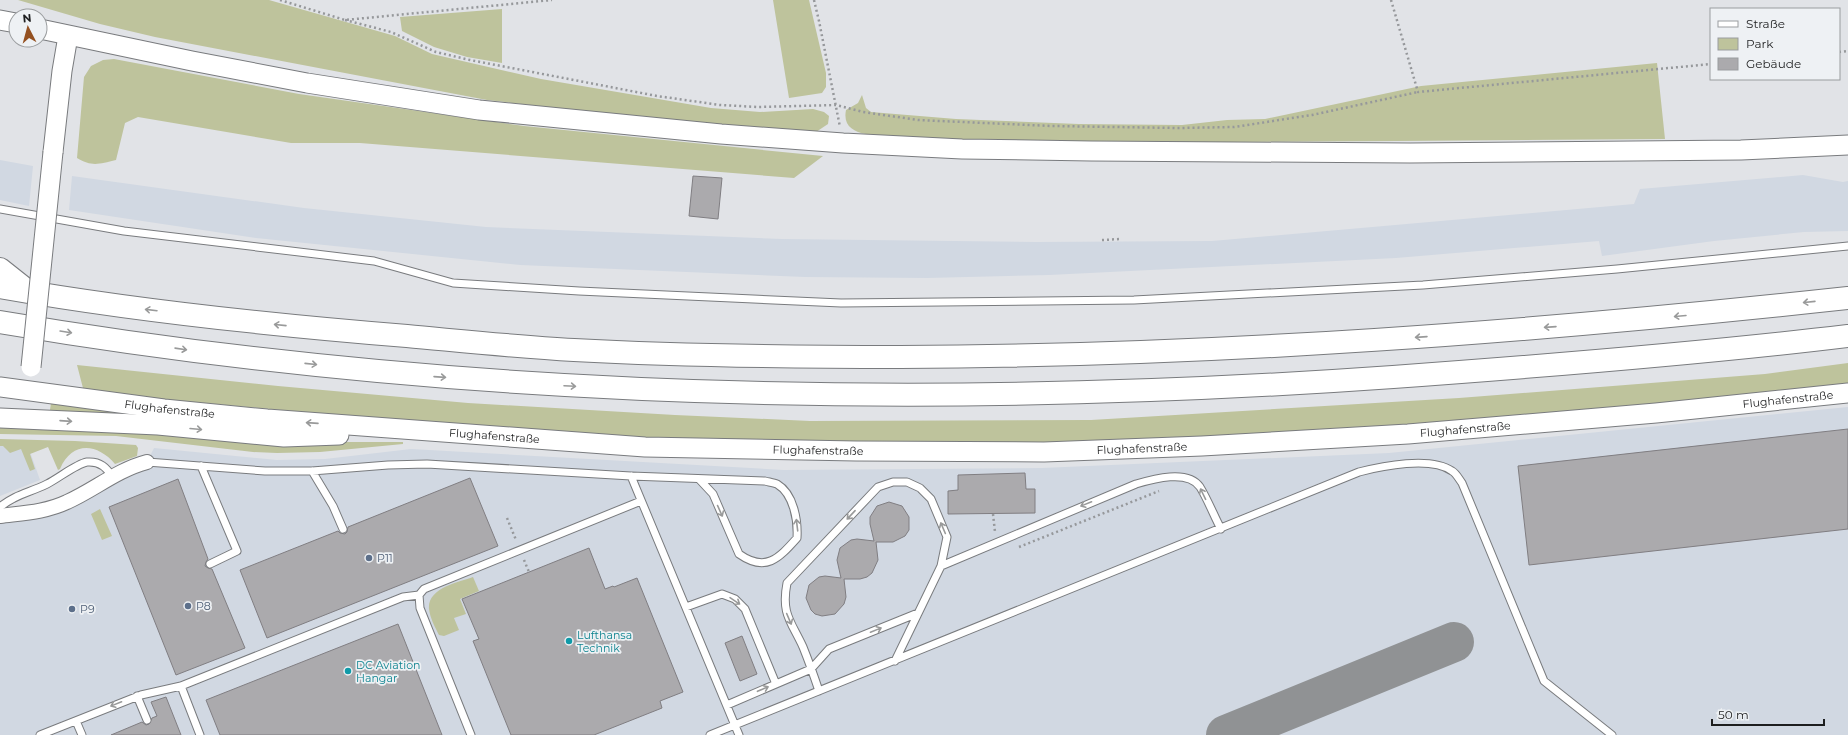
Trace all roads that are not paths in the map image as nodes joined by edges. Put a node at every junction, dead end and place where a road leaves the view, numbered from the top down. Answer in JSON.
{"nodes":[{"id":1,"x":48,"y":31,"type":"edge"},
{"id":2,"x":68,"y":36,"type":"junction"},
{"id":3,"x":1848,"y":145,"type":"edge"},
{"id":4,"x":0,"y":209,"type":"edge"},
{"id":5,"x":1848,"y":246,"type":"edge"},
{"id":6,"x":0,"y":269,"type":"edge"},
{"id":7,"x":0,"y":287,"type":"edge"},
{"id":8,"x":30,"y":293,"type":"junction"},
{"id":9,"x":1848,"y":298,"type":"edge"},
{"id":10,"x":0,"y":322,"type":"edge"},
{"id":11,"x":1848,"y":336,"type":"edge"},
{"id":12,"x":0,"y":387,"type":"edge"},
{"id":13,"x":29,"y":391,"type":"junction"},
{"id":14,"x":1848,"y":393,"type":"edge"},
{"id":15,"x":0,"y":418,"type":"edge"},
{"id":16,"x":28,"y":418,"type":"junction"},
{"id":17,"x":435,"y":432,"type":"junction"},
{"id":18,"x":147,"y":462,"type":"joint"},
{"id":19,"x":201,"y":466,"type":"junction"},
{"id":20,"x":312,"y":471,"type":"junction"},
{"id":21,"x":631,"y":476,"type":"junction"},
{"id":22,"x":112,"y":477,"type":"junction"},
{"id":23,"x":699,"y":479,"type":"junction"},
{"id":24,"x":641,"y":501,"type":"junction"},
{"id":25,"x":0,"y":507,"type":"edge"},
{"id":26,"x":0,"y":516,"type":"edge"},
{"id":27,"x":343,"y":529,"type":"dead end"},
{"id":28,"x":1221,"y":529,"type":"junction"},
{"id":29,"x":210,"y":564,"type":"dead end"},
{"id":30,"x":941,"y":566,"type":"junction"},
{"id":31,"x":419,"y":595,"type":"junction"},
{"id":32,"x":686,"y":607,"type":"junction"},
{"id":33,"x":918,"y":613,"type":"junction"},
{"id":34,"x":895,"y":660,"type":"junction"},
{"id":35,"x":811,"y":669,"type":"junction"},
{"id":36,"x":776,"y":684,"type":"junction"},
{"id":37,"x":181,"y":686,"type":"junction"},
{"id":38,"x":819,"y":691,"type":"junction"},
{"id":39,"x":137,"y":696,"type":"junction"},
{"id":40,"x":727,"y":705,"type":"junction"},
{"id":41,"x":147,"y":720,"type":"dead end"},
{"id":42,"x":76,"y":721,"type":"junction"},
{"id":43,"x":735,"y":725,"type":"junction"},
{"id":44,"x":40,"y":735,"type":"edge"},
{"id":45,"x":82,"y":735,"type":"edge"},
{"id":46,"x":200,"y":735,"type":"edge"},
{"id":47,"x":471,"y":735,"type":"edge"},
{"id":48,"x":710,"y":735,"type":"edge"},
{"id":49,"x":739,"y":735,"type":"edge"},
{"id":50,"x":1612,"y":735,"type":"edge"}],
"edges":[{"from":1,"to":2,"type":"main road"},
{"from":2,"to":3,"type":"main road"},
{"from":2,"to":13,"type":"main road","bridge":true},
{"from":4,"to":5,"type":"lane"},
{"from":6,"to":8,"type":"highway"},
{"from":7,"to":8,"type":"highway"},
{"from":9,"to":8,"type":"highway","one_way":true},
{"from":10,"to":11,"type":"highway","one_way":true},
{"from":12,"to":13,"type":"main road","name":"Flughafenstraße"},
{"from":13,"to":16,"type":"main road"},
{"from":17,"to":13,"type":"main road","name":"Flughafenstraße","one_way":true},
{"from":14,"to":17,"type":"main road","name":"Flughafenstraße"},
{"from":15,"to":16,"type":"main road","name":"Flughafenstraße"},
{"from":16,"to":17,"type":"main road","name":"Flughafenstraße","one_way":true},
{"from":18,"to":19,"type":"lane"},
{"from":18,"to":22,"type":"street"},
{"from":19,"to":20,"type":"lane"},
{"from":19,"to":29,"type":"lane"},
{"from":20,"to":21,"type":"lane"},
{"from":20,"to":27,"type":"lane"},
{"from":21,"to":23,"type":"lane"},
{"from":21,"to":24,"type":"lane"},
{"from":22,"to":25,"type":"lane"},
{"from":22,"to":26,"type":"street"},
{"from":23,"to":23,"type":"lane","one_way":true},
{"from":24,"to":31,"type":"lane"},
{"from":24,"to":32,"type":"lane"},
{"from":28,"to":30,"type":"lane","one_way":true},
{"from":28,"to":34,"type":"lane"},
{"from":28,"to":50,"type":"lane"},
{"from":30,"to":33,"type":"lane"},
{"from":30,"to":35,"type":"lane","one_way":true},
{"from":31,"to":37,"type":"lane"},
{"from":31,"to":47,"type":"lane"},
{"from":32,"to":36,"type":"lane","one_way":true},
{"from":32,"to":40,"type":"lane"},
{"from":33,"to":34,"type":"lane"},
{"from":35,"to":33,"type":"lane","one_way":true},
{"from":34,"to":38,"type":"lane"},
{"from":35,"to":36,"type":"lane"},
{"from":35,"to":38,"type":"lane"},
{"from":40,"to":36,"type":"lane","one_way":true},
{"from":37,"to":39,"type":"lane"},
{"from":37,"to":46,"type":"lane"},
{"from":38,"to":43,"type":"lane"},
{"from":39,"to":41,"type":"lane"},
{"from":39,"to":42,"type":"lane","one_way":true},
{"from":40,"to":43,"type":"lane"},
{"from":42,"to":44,"type":"lane"},
{"from":42,"to":45,"type":"lane"},
{"from":43,"to":48,"type":"lane"},
{"from":43,"to":49,"type":"lane"}]}
